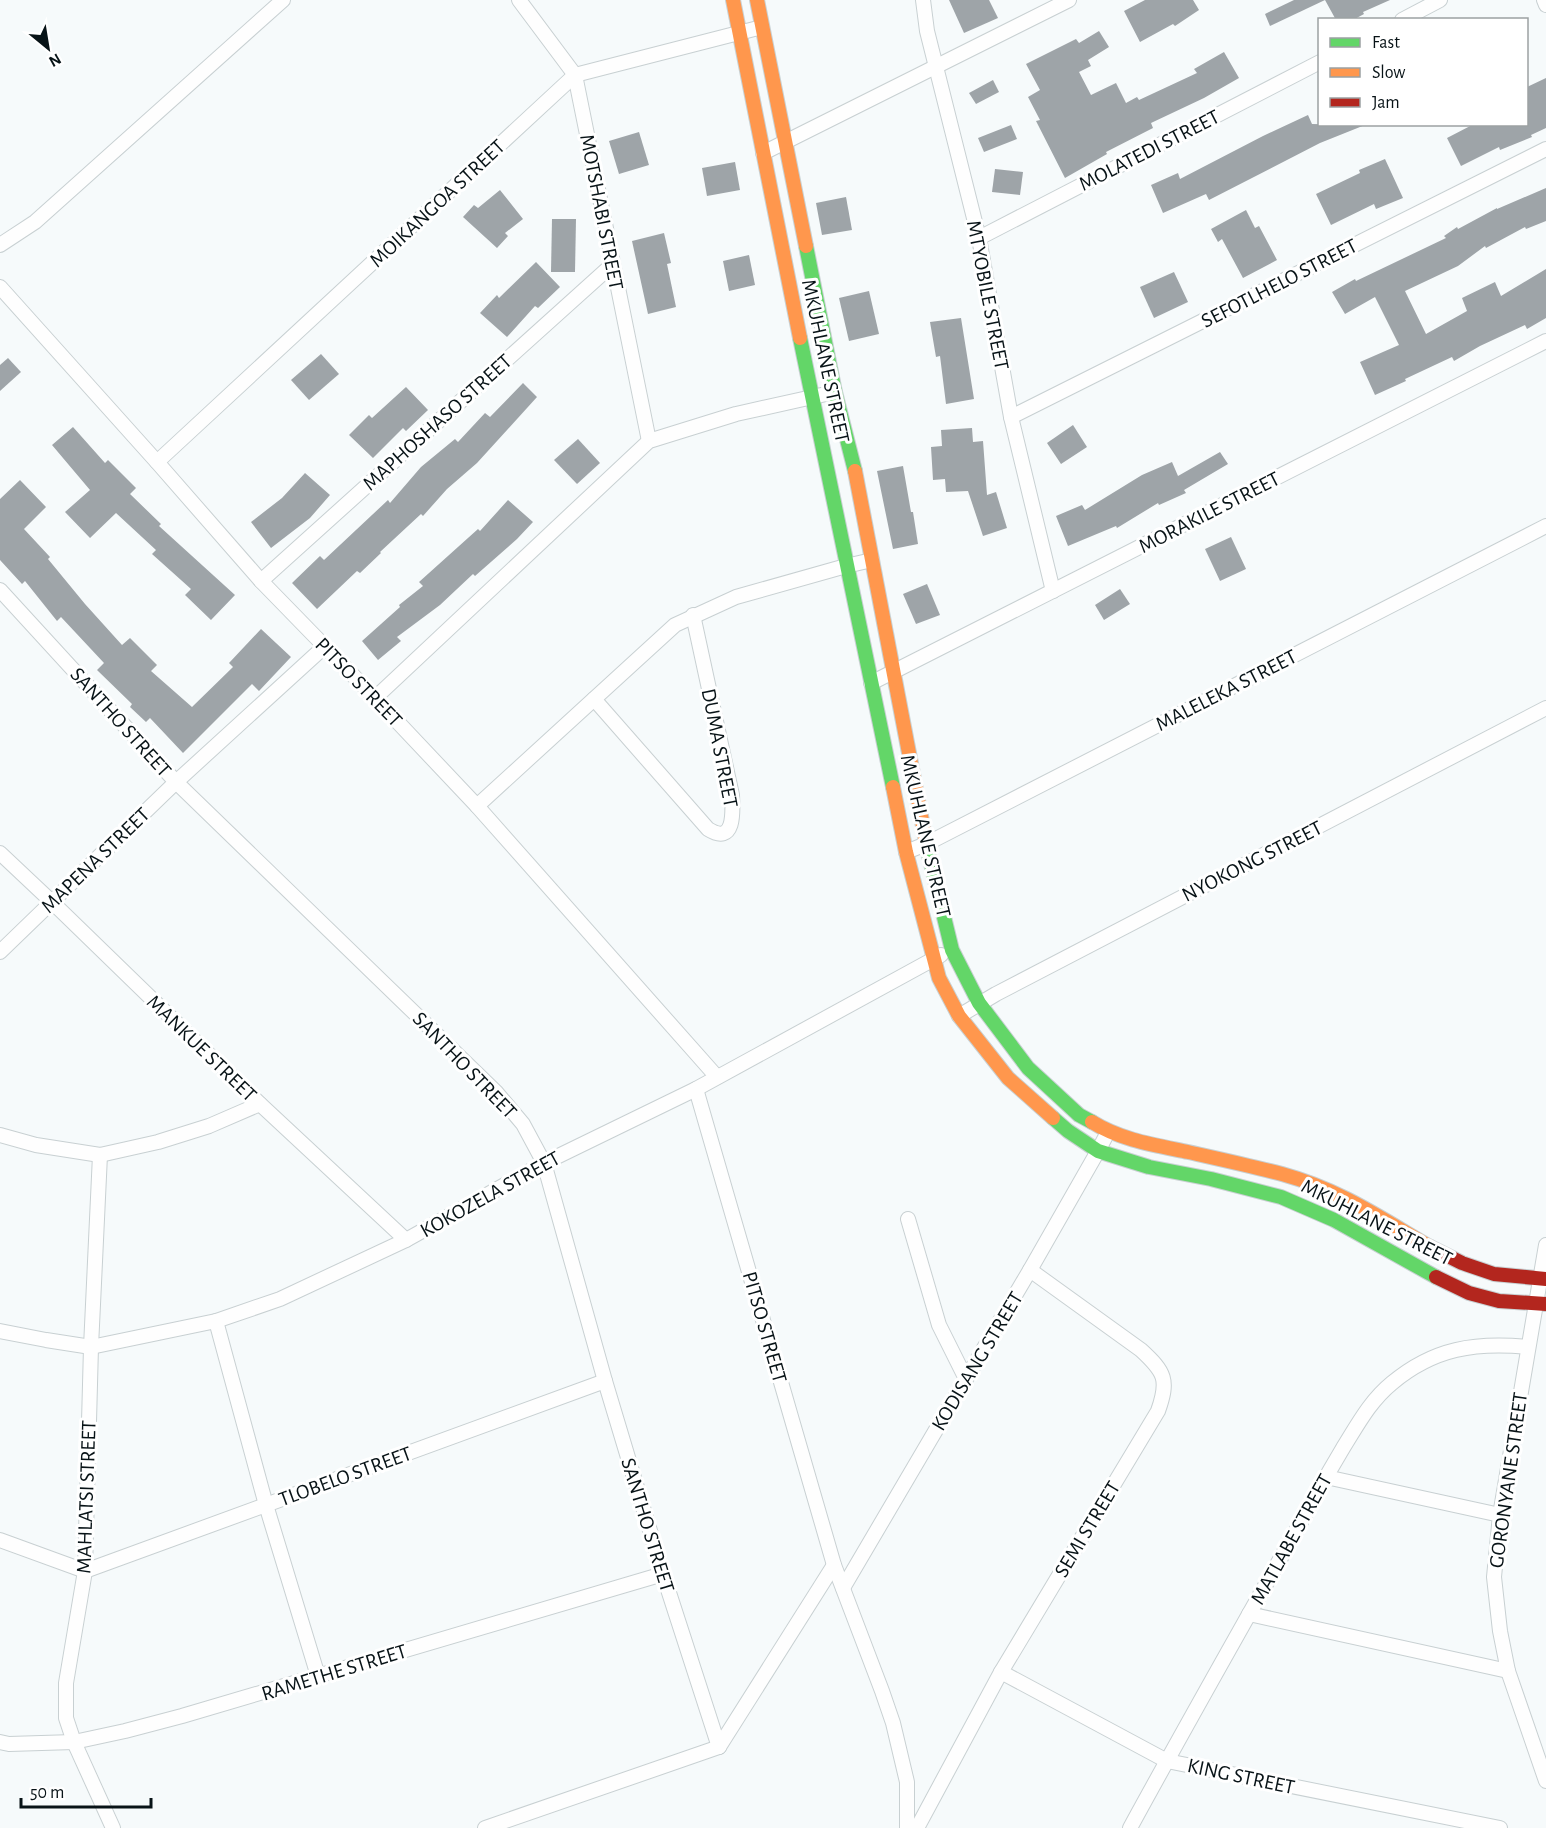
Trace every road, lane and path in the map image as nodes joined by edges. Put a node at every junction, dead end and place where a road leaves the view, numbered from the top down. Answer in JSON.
{"nodes":[{"id":1,"x":283,"y":0,"type":"edge"},
{"id":2,"x":519,"y":0,"type":"edge"},
{"id":3,"x":733,"y":0,"type":"edge"},
{"id":4,"x":757,"y":0,"type":"edge"},
{"id":5,"x":923,"y":0,"type":"edge"},
{"id":6,"x":1069,"y":0,"type":"edge"},
{"id":7,"x":1440,"y":0,"type":"edge"},
{"id":8,"x":1544,"y":0,"type":"edge"},
{"id":9,"x":1546,"y":4,"type":"edge"},
{"id":10,"x":1406,"y":18,"type":"edge"},
{"id":11,"x":762,"y":27,"type":"junction"},
{"id":12,"x":739,"y":33,"type":"junction"},
{"id":13,"x":1318,"y":63,"type":"edge"},
{"id":14,"x":935,"y":68,"type":"junction"},
{"id":15,"x":575,"y":75,"type":"junction"},
{"id":16,"x":786,"y":141,"type":"junction"},
{"id":17,"x":1546,"y":149,"type":"edge"},
{"id":18,"x":763,"y":153,"type":"junction"},
{"id":19,"x":978,"y":238,"type":"junction"},
{"id":20,"x":0,"y":245,"type":"edge"},
{"id":21,"x":613,"y":264,"type":"junction"},
{"id":22,"x":0,"y":287,"type":"edge"},
{"id":23,"x":1546,"y":340,"type":"edge"},
{"id":24,"x":835,"y":392,"type":"junction"},
{"id":25,"x":812,"y":397,"type":"junction"},
{"id":26,"x":1011,"y":417,"type":"junction"},
{"id":27,"x":649,"y":441,"type":"junction"},
{"id":28,"x":157,"y":462,"type":"junction"},
{"id":29,"x":1546,"y":526,"type":"edge"},
{"id":30,"x":872,"y":560,"type":"junction"},
{"id":31,"x":846,"y":566,"type":"junction"},
{"id":32,"x":261,"y":581,"type":"junction"},
{"id":33,"x":0,"y":590,"type":"edge"},
{"id":34,"x":1053,"y":591,"type":"junction"},
{"id":35,"x":693,"y":615,"type":"junction"},
{"id":36,"x":324,"y":647,"type":"junction"},
{"id":37,"x":893,"y":672,"type":"junction"},
{"id":38,"x":871,"y":683,"type":"junction"},
{"id":39,"x":375,"y":698,"type":"junction"},
{"id":40,"x":594,"y":699,"type":"junction"},
{"id":41,"x":1546,"y":708,"type":"edge"},
{"id":42,"x":176,"y":782,"type":"junction"},
{"id":43,"x":477,"y":806,"type":"junction"},
{"id":44,"x":926,"y":844,"type":"junction"},
{"id":45,"x":906,"y":852,"type":"junction"},
{"id":46,"x":0,"y":853,"type":"edge"},
{"id":47,"x":52,"y":902,"type":"junction"},
{"id":48,"x":951,"y":950,"type":"junction"},
{"id":49,"x":0,"y":952,"type":"edge"},
{"id":50,"x":933,"y":959,"type":"junction"},
{"id":51,"x":979,"y":1003,"type":"junction"},
{"id":52,"x":959,"y":1016,"type":"junction"},
{"id":53,"x":717,"y":1077,"type":"junction"},
{"id":54,"x":696,"y":1089,"type":"junction"},
{"id":55,"x":260,"y":1104,"type":"junction"},
{"id":56,"x":1108,"y":1131,"type":"junction"},
{"id":57,"x":0,"y":1135,"type":"edge"},
{"id":58,"x":1098,"y":1151,"type":"junction"},
{"id":59,"x":100,"y":1155,"type":"junction"},
{"id":60,"x":544,"y":1163,"type":"junction"},
{"id":61,"x":908,"y":1219,"type":"dead end"},
{"id":62,"x":406,"y":1240,"type":"junction"},
{"id":63,"x":1546,"y":1245,"type":"edge"},
{"id":64,"x":1030,"y":1270,"type":"junction"},
{"id":65,"x":1543,"y":1279,"type":"edge"},
{"id":66,"x":1541,"y":1304,"type":"edge"},
{"id":67,"x":216,"y":1321,"type":"junction"},
{"id":68,"x":0,"y":1331,"type":"edge"},
{"id":69,"x":91,"y":1347,"type":"junction"},
{"id":70,"x":1528,"y":1347,"type":"junction"},
{"id":71,"x":966,"y":1379,"type":"junction"},
{"id":72,"x":605,"y":1382,"type":"junction"},
{"id":73,"x":1326,"y":1477,"type":"junction"},
{"id":74,"x":266,"y":1505,"type":"junction"},
{"id":75,"x":1500,"y":1515,"type":"junction"},
{"id":76,"x":0,"y":1540,"type":"edge"},
{"id":77,"x":834,"y":1564,"type":"junction"},
{"id":78,"x":86,"y":1571,"type":"junction"},
{"id":79,"x":663,"y":1574,"type":"junction"},
{"id":80,"x":843,"y":1588,"type":"junction"},
{"id":81,"x":1249,"y":1614,"type":"junction"},
{"id":82,"x":1508,"y":1671,"type":"junction"},
{"id":83,"x":1001,"y":1672,"type":"junction"},
{"id":84,"x":318,"y":1676,"type":"junction"},
{"id":85,"x":0,"y":1742,"type":"edge"},
{"id":86,"x":74,"y":1742,"type":"junction"},
{"id":87,"x":719,"y":1747,"type":"junction"},
{"id":88,"x":1167,"y":1761,"type":"junction"},
{"id":89,"x":1546,"y":1781,"type":"edge"},
{"id":90,"x":113,"y":1828,"type":"edge"},
{"id":91,"x":485,"y":1828,"type":"edge"},
{"id":92,"x":908,"y":1828,"type":"edge"},
{"id":93,"x":916,"y":1828,"type":"edge"},
{"id":94,"x":1130,"y":1828,"type":"edge"},
{"id":95,"x":1500,"y":1828,"type":"edge"}],
"edges":[{"from":1,"to":20,"type":"street"},
{"from":2,"to":15,"type":"street","name":"MOTSHABI STREET"},
{"from":3,"to":12,"type":"street","name":"MKUHLANE STREET"},
{"from":4,"to":11,"type":"street","name":"MKUHLANE STREET"},
{"from":5,"to":14,"type":"street","name":"MTYOBILE STREET"},
{"from":6,"to":14,"type":"street"},
{"from":7,"to":10,"type":"street"},
{"from":8,"to":9,"type":"street"},
{"from":11,"to":12,"type":"street","name":"MOIKANGOA STREET"},
{"from":11,"to":16,"type":"street","name":"MKUHLANE STREET"},
{"from":12,"to":15,"type":"street","name":"MOIKANGOA STREET"},
{"from":12,"to":18,"type":"street","name":"MKUHLANE STREET"},
{"from":13,"to":19,"type":"street","name":"MOLATEDI STREET"},
{"from":14,"to":16,"type":"street"},
{"from":14,"to":19,"type":"street","name":"MTYOBILE STREET"},
{"from":15,"to":21,"type":"street","name":"MOTSHABI STREET"},
{"from":15,"to":28,"type":"street","name":"MOIKANGOA STREET"},
{"from":16,"to":18,"type":"street"},
{"from":16,"to":24,"type":"street","name":"MKUHLANE STREET"},
{"from":17,"to":26,"type":"street","name":"SEFOTLHELO STREET"},
{"from":18,"to":25,"type":"street","name":"MKUHLANE STREET"},
{"from":19,"to":26,"type":"street","name":"MTYOBILE STREET"},
{"from":21,"to":27,"type":"street","name":"MOTSHABI STREET"},
{"from":21,"to":32,"type":"street","name":"MAPHOSHASO STREET"},
{"from":22,"to":28,"type":"street","name":"PITSO STREET"},
{"from":23,"to":34,"type":"street","name":"MORAKILE STREET"},
{"from":24,"to":25,"type":"street"},
{"from":24,"to":30,"type":"street","name":"MKUHLANE STREET"},
{"from":25,"to":27,"type":"street"},
{"from":25,"to":31,"type":"street","name":"MKUHLANE STREET"},
{"from":26,"to":34,"type":"street","name":"MTYOBILE STREET"},
{"from":27,"to":39,"type":"street"},
{"from":28,"to":32,"type":"street","name":"PITSO STREET"},
{"from":29,"to":44,"type":"street","name":"MALELEKA STREET"},
{"from":30,"to":31,"type":"street"},
{"from":30,"to":37,"type":"street","name":"MKUHLANE STREET"},
{"from":31,"to":35,"type":"street"},
{"from":31,"to":38,"type":"street","name":"MKUHLANE STREET"},
{"from":32,"to":36,"type":"street","name":"PITSO STREET"},
{"from":33,"to":42,"type":"street","name":"SANTHO STREET"},
{"from":34,"to":37,"type":"street","name":"MORAKILE STREET"},
{"from":35,"to":40,"type":"street"},
{"from":35,"to":40,"type":"street","name":"DUMA STREET"},
{"from":36,"to":39,"type":"street","name":"PITSO STREET"},
{"from":36,"to":42,"type":"street","name":"MAPENA STREET"},
{"from":37,"to":38,"type":"street","name":"MORAKILE STREET"},
{"from":37,"to":44,"type":"street","name":"MKUHLANE STREET"},
{"from":38,"to":45,"type":"street","name":"MKUHLANE STREET"},
{"from":39,"to":43,"type":"street","name":"PITSO STREET"},
{"from":40,"to":43,"type":"street"},
{"from":41,"to":51,"type":"street","name":"NYOKONG STREET"},
{"from":42,"to":47,"type":"street","name":"MAPENA STREET"},
{"from":42,"to":60,"type":"street","name":"SANTHO STREET"},
{"from":43,"to":53,"type":"street","name":"PITSO STREET"},
{"from":44,"to":45,"type":"street","name":"MALELEKA STREET"},
{"from":44,"to":48,"type":"street","name":"MKUHLANE STREET"},
{"from":45,"to":50,"type":"street","name":"MKUHLANE STREET"},
{"from":46,"to":47,"type":"street","name":"MANKUE STREET"},
{"from":47,"to":49,"type":"street","name":"MAPENA STREET"},
{"from":47,"to":55,"type":"street","name":"MANKUE STREET"},
{"from":48,"to":50,"type":"street","name":"KOKOZELA STREET"},
{"from":48,"to":51,"type":"street","name":"MKUHLANE STREET"},
{"from":50,"to":52,"type":"street","name":"MKUHLANE STREET"},
{"from":50,"to":53,"type":"street","name":"KOKOZELA STREET"},
{"from":51,"to":52,"type":"street","name":"NYOKONG STREET"},
{"from":51,"to":56,"type":"street","name":"MKUHLANE STREET"},
{"from":52,"to":58,"type":"street","name":"MKUHLANE STREET"},
{"from":53,"to":54,"type":"street","name":"KOKOZELA STREET"},
{"from":54,"to":60,"type":"street","name":"KOKOZELA STREET"},
{"from":54,"to":77,"type":"street","name":"PITSO STREET"},
{"from":55,"to":59,"type":"street"},
{"from":55,"to":62,"type":"street","name":"MANKUE STREET"},
{"from":56,"to":58,"type":"street","name":"KODISANG STREET"},
{"from":56,"to":65,"type":"street","name":"MKUHLANE STREET"},
{"from":57,"to":59,"type":"street"},
{"from":58,"to":64,"type":"street","name":"KODISANG STREET"},
{"from":58,"to":66,"type":"street","name":"MKUHLANE STREET"},
{"from":59,"to":69,"type":"street","name":"MAHLATSI STREET"},
{"from":60,"to":62,"type":"street","name":"KOKOZELA STREET"},
{"from":60,"to":72,"type":"street","name":"SANTHO STREET"},
{"from":61,"to":71,"type":"street"},
{"from":62,"to":67,"type":"street","name":"KOKOZELA STREET"},
{"from":63,"to":65,"type":"street","name":"GORONYANE STREET"},
{"from":64,"to":71,"type":"street","name":"KODISANG STREET"},
{"from":64,"to":83,"type":"street","name":"SEMI STREET"},
{"from":65,"to":66,"type":"street","name":"GORONYANE STREET"},
{"from":66,"to":70,"type":"street","name":"GORONYANE STREET"},
{"from":67,"to":69,"type":"street","name":"KOKOZELA STREET"},
{"from":67,"to":74,"type":"street"},
{"from":68,"to":69,"type":"street","name":"KOKOZELA STREET"},
{"from":69,"to":78,"type":"street","name":"MAHLATSI STREET"},
{"from":70,"to":73,"type":"street","name":"MATLABE STREET"},
{"from":70,"to":75,"type":"street","name":"GORONYANE STREET"},
{"from":71,"to":80,"type":"street","name":"KODISANG STREET"},
{"from":72,"to":74,"type":"street","name":"TLOBELO STREET"},
{"from":72,"to":79,"type":"street","name":"SANTHO STREET"},
{"from":73,"to":75,"type":"street"},
{"from":73,"to":81,"type":"street","name":"MATLABE STREET"},
{"from":74,"to":78,"type":"street","name":"TLOBELO STREET"},
{"from":74,"to":84,"type":"street"},
{"from":75,"to":82,"type":"street","name":"GORONYANE STREET"},
{"from":76,"to":78,"type":"street"},
{"from":77,"to":80,"type":"street","name":"PITSO STREET"},
{"from":77,"to":87,"type":"street"},
{"from":78,"to":86,"type":"street","name":"MAHLATSI STREET"},
{"from":79,"to":84,"type":"street","name":"RAMETHE STREET"},
{"from":79,"to":87,"type":"street","name":"SANTHO STREET"},
{"from":80,"to":92,"type":"street","name":"PITSO STREET"},
{"from":81,"to":82,"type":"street"},
{"from":81,"to":88,"type":"street","name":"MATLABE STREET"},
{"from":82,"to":89,"type":"street","name":"GORONYANE STREET"},
{"from":83,"to":88,"type":"street","name":"KING STREET"},
{"from":83,"to":93,"type":"street","name":"SEMI STREET"},
{"from":84,"to":86,"type":"street","name":"RAMETHE STREET"},
{"from":85,"to":86,"type":"street","name":"RAMETHE STREET"},
{"from":86,"to":90,"type":"street","name":"MAHLATSI STREET"},
{"from":87,"to":91,"type":"street"},
{"from":88,"to":94,"type":"street","name":"MATLABE STREET"},
{"from":88,"to":95,"type":"street","name":"KING STREET"}]}
